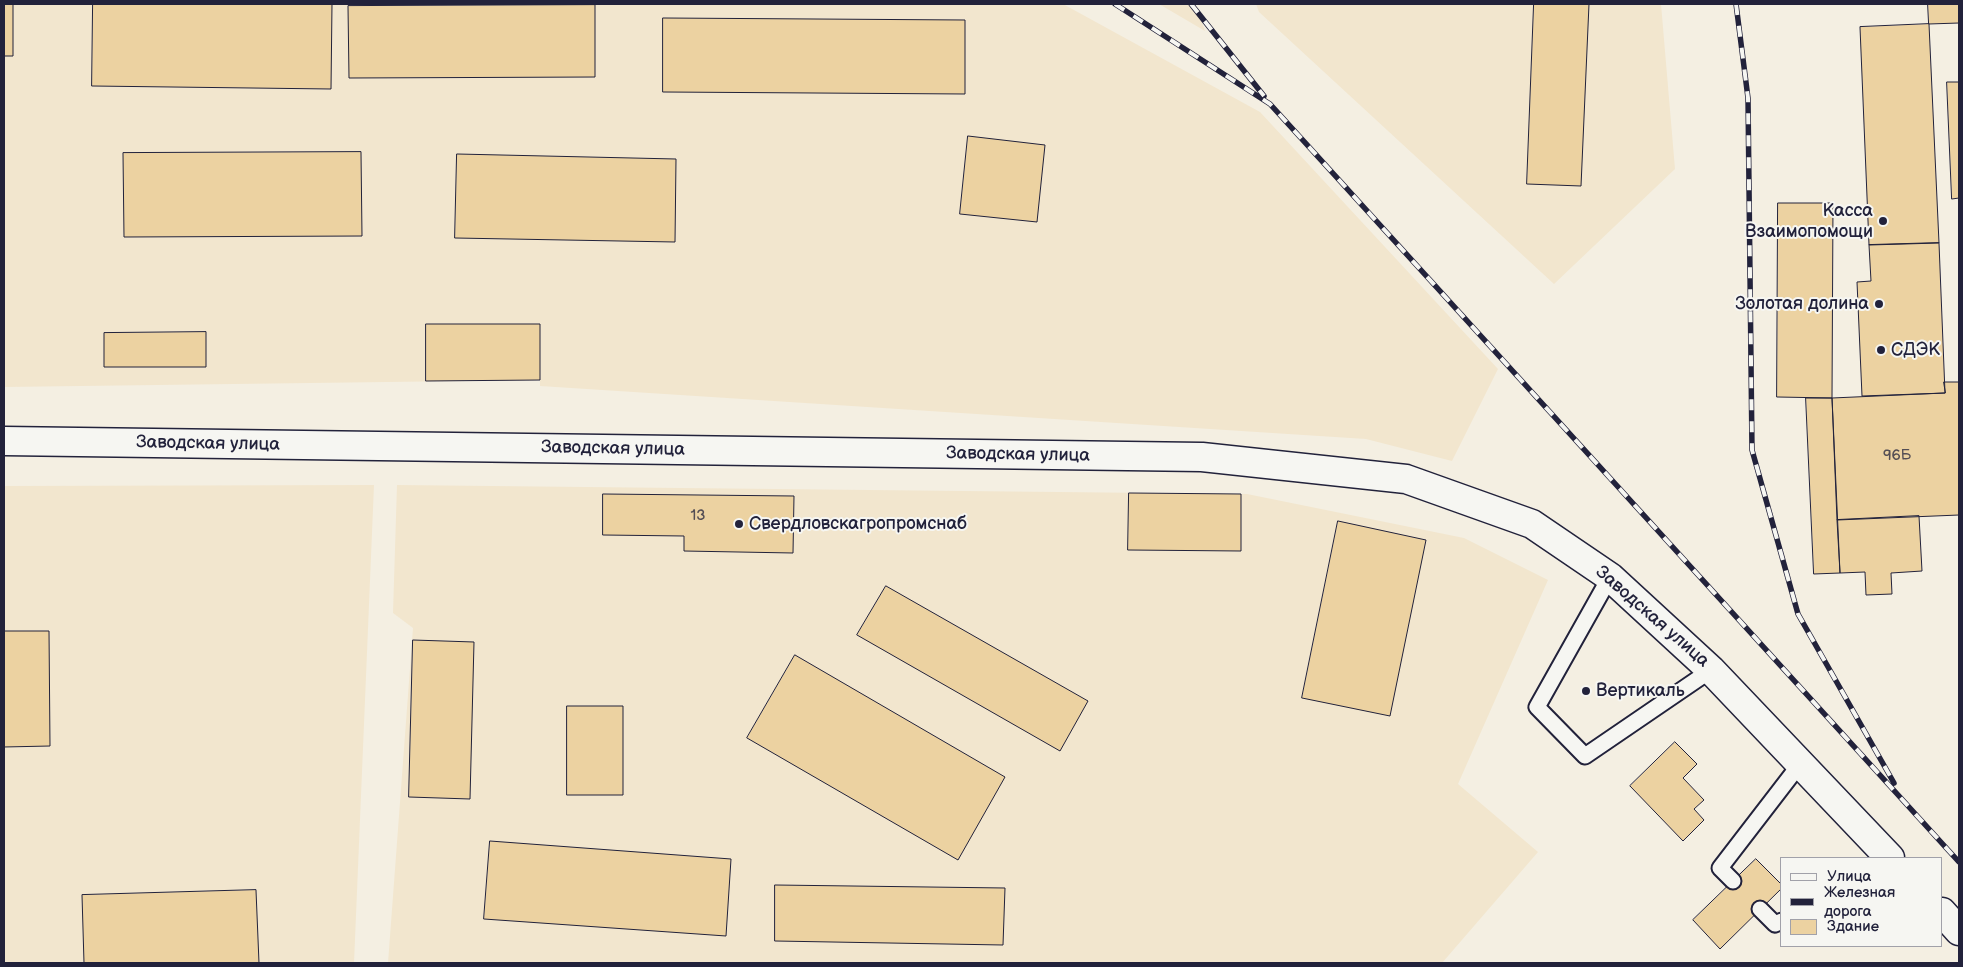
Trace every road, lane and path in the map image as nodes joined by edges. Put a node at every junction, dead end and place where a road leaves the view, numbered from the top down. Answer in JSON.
{"nodes":[{"id":1,"x":4,"y":441,"type":"edge"},
{"id":2,"x":1610,"y":577,"type":"junction"},
{"id":3,"x":1711,"y":670,"type":"junction"},
{"id":4,"x":1800,"y":764,"type":"junction"},
{"id":5,"x":1889,"y":857,"type":"edge"},
{"id":6,"x":1733,"y":881,"type":"dead end"},
{"id":7,"x":1760,"y":909,"type":"dead end"},
{"id":8,"x":1943,"y":913,"type":"edge"},
{"id":9,"x":1780,"y":922,"type":"edge"},
{"id":10,"x":1959,"y":931,"type":"edge"}],
"edges":[{"from":1,"to":2,"type":"street","name":"Заводская улица"},
{"from":2,"to":3,"type":"street","name":"Заводская улица"},
{"from":2,"to":3,"type":"lane"},
{"from":3,"to":4,"type":"street","name":"Заводская улица"},
{"from":4,"to":5,"type":"street","name":"Заводская улица"},
{"from":4,"to":6,"type":"lane"},
{"from":7,"to":9,"type":"lane"},
{"from":8,"to":10,"type":"street"}]}
